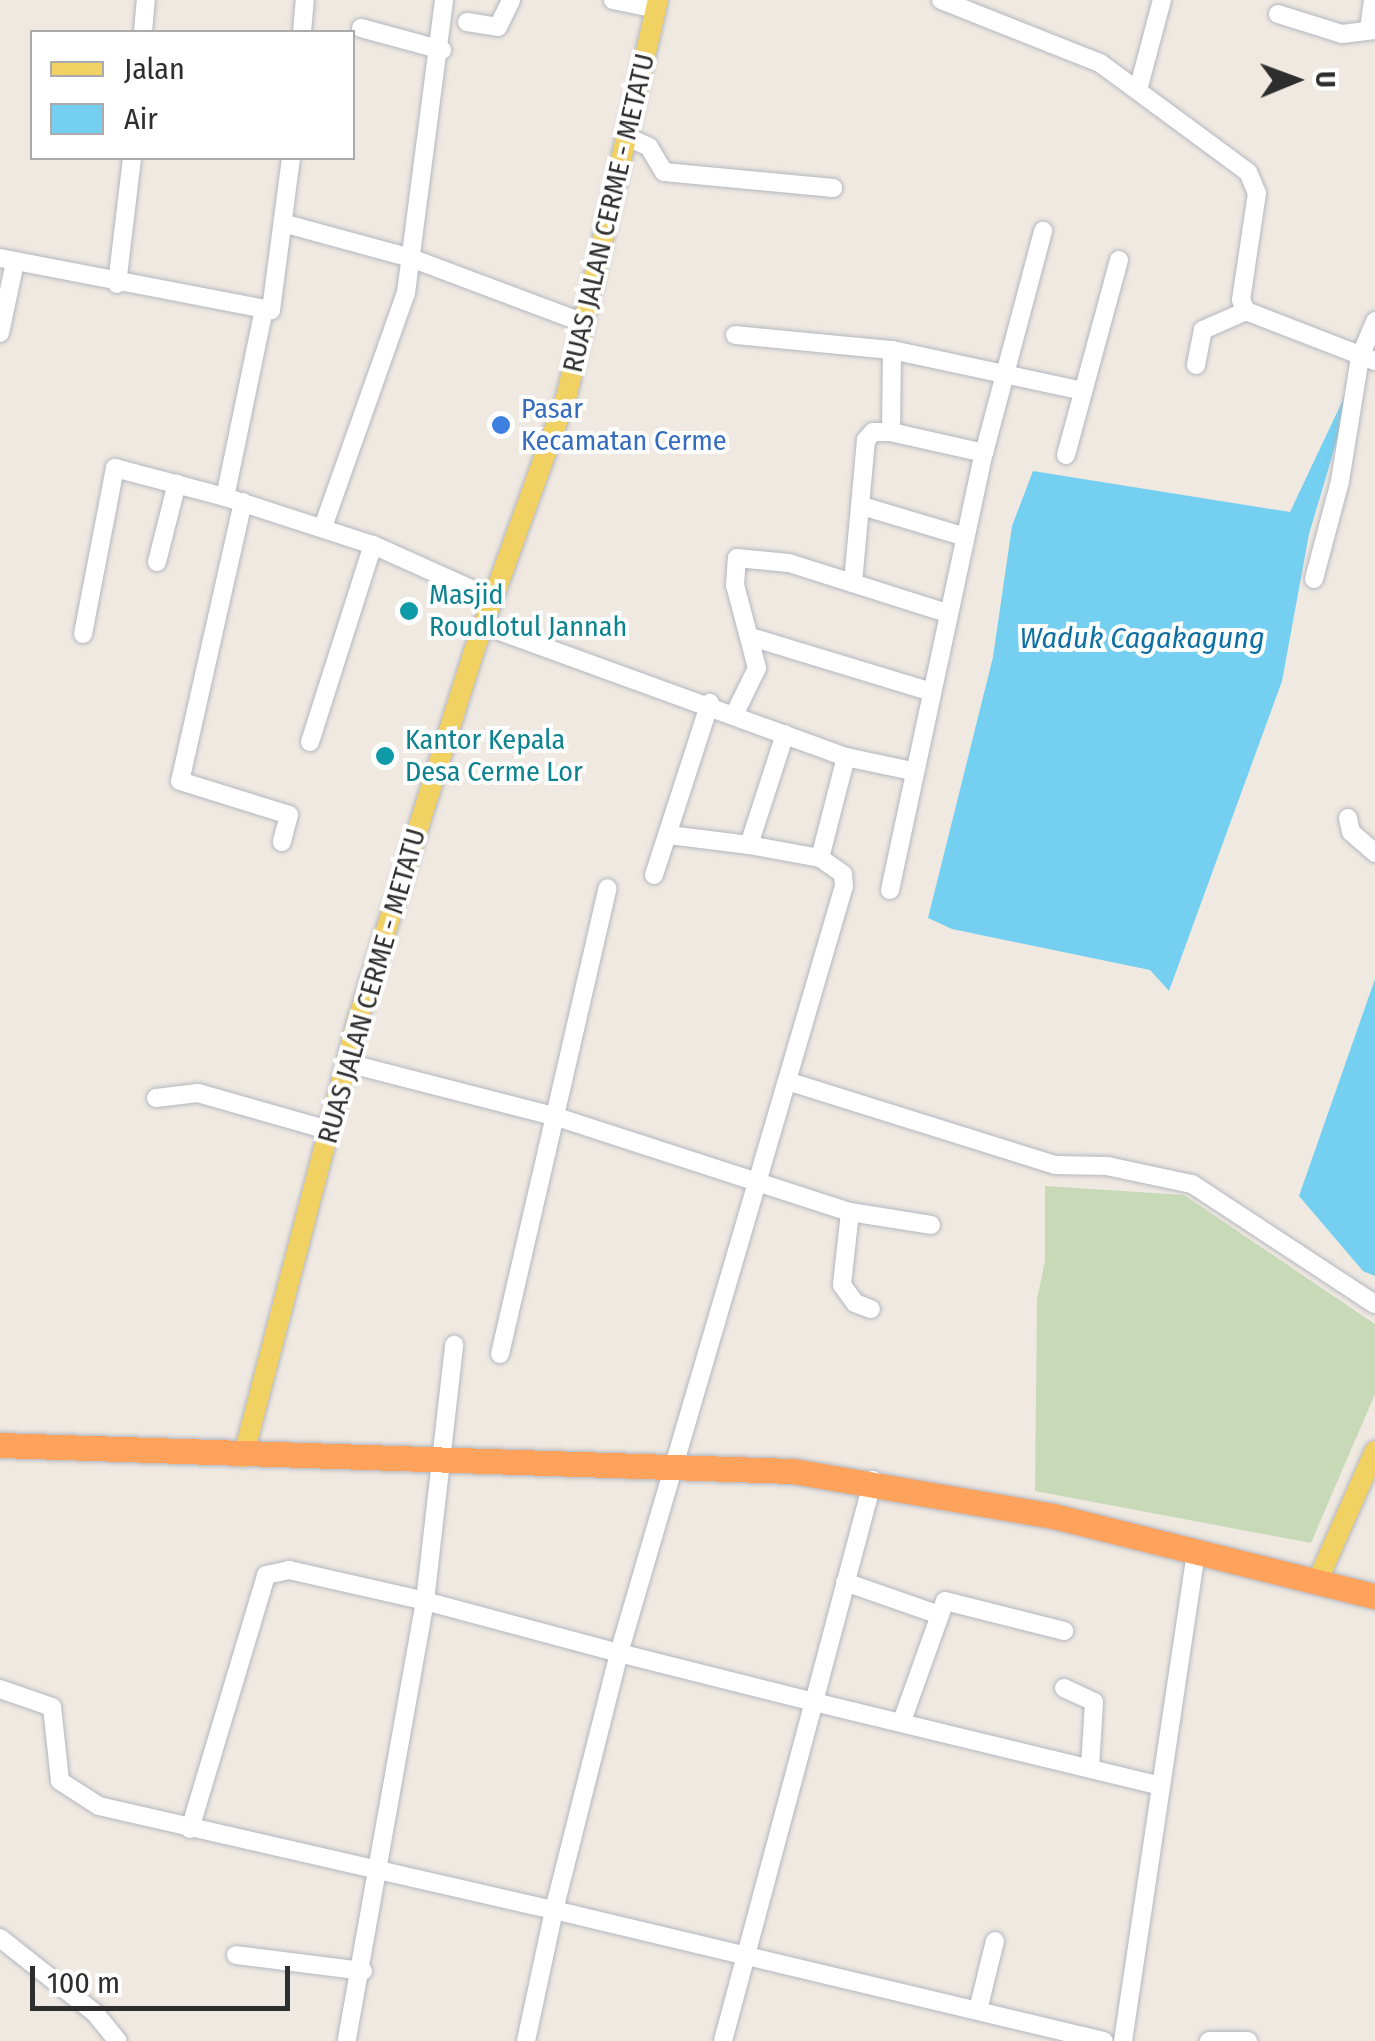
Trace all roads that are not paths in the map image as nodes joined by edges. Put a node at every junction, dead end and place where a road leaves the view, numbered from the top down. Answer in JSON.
{"nodes":[{"id":1,"x":146,"y":0,"type":"edge"},
{"id":2,"x":305,"y":0,"type":"edge"},
{"id":3,"x":444,"y":0,"type":"edge"},
{"id":4,"x":512,"y":0,"type":"edge"},
{"id":5,"x":613,"y":0,"type":"edge"},
{"id":6,"x":942,"y":0,"type":"edge"},
{"id":7,"x":1162,"y":0,"type":"edge"},
{"id":8,"x":1372,"y":0,"type":"edge"},
{"id":9,"x":657,"y":5,"type":"edge"},
{"id":10,"x":1278,"y":14,"type":"dead end"},
{"id":11,"x":467,"y":22,"type":"dead end"},
{"id":12,"x":362,"y":28,"type":"dead end"},
{"id":13,"x":1372,"y":29,"type":"edge"},
{"id":14,"x":143,"y":30,"type":"edge"},
{"id":15,"x":302,"y":30,"type":"edge"},
{"id":16,"x":442,"y":50,"type":"junction"},
{"id":17,"x":1138,"y":90,"type":"junction"},
{"id":18,"x":627,"y":137,"type":"junction"},
{"id":19,"x":132,"y":160,"type":"edge"},
{"id":20,"x":292,"y":160,"type":"edge"},
{"id":21,"x":833,"y":188,"type":"dead end"},
{"id":22,"x":286,"y":224,"type":"junction"},
{"id":23,"x":1043,"y":231,"type":"dead end"},
{"id":24,"x":411,"y":258,"type":"junction"},
{"id":25,"x":7,"y":260,"type":"edge"},
{"id":26,"x":1119,"y":260,"type":"dead end"},
{"id":27,"x":117,"y":284,"type":"junction"},
{"id":28,"x":264,"y":309,"type":"junction"},
{"id":29,"x":1246,"y":311,"type":"junction"},
{"id":30,"x":1375,"y":321,"type":"edge"},
{"id":31,"x":584,"y":323,"type":"junction"},
{"id":32,"x":0,"y":333,"type":"edge"},
{"id":33,"x":734,"y":336,"type":"dead end"},
{"id":34,"x":892,"y":350,"type":"junction"},
{"id":35,"x":1368,"y":359,"type":"edge"},
{"id":36,"x":1196,"y":365,"type":"dead end"},
{"id":37,"x":1006,"y":370,"type":"junction"},
{"id":38,"x":1083,"y":391,"type":"junction"},
{"id":39,"x":891,"y":432,"type":"junction"},
{"id":40,"x":984,"y":453,"type":"junction"},
{"id":41,"x":1066,"y":455,"type":"dead end"},
{"id":42,"x":177,"y":484,"type":"junction"},
{"id":43,"x":234,"y":500,"type":"junction"},
{"id":44,"x":862,"y":506,"type":"junction"},
{"id":45,"x":323,"y":527,"type":"junction"},
{"id":46,"x":962,"y":536,"type":"junction"},
{"id":47,"x":373,"y":545,"type":"junction"},
{"id":48,"x":157,"y":562,"type":"dead end"},
{"id":49,"x":1314,"y":579,"type":"dead end"},
{"id":50,"x":853,"y":583,"type":"junction"},
{"id":51,"x":493,"y":599,"type":"junction"},
{"id":52,"x":946,"y":613,"type":"junction"},
{"id":53,"x":483,"y":625,"type":"junction"},
{"id":54,"x":83,"y":634,"type":"dead end"},
{"id":55,"x":751,"y":637,"type":"junction"},
{"id":56,"x":929,"y":691,"type":"junction"},
{"id":57,"x":710,"y":703,"type":"junction"},
{"id":58,"x":736,"y":713,"type":"junction"},
{"id":59,"x":785,"y":734,"type":"junction"},
{"id":60,"x":310,"y":742,"type":"dead end"},
{"id":61,"x":846,"y":757,"type":"junction"},
{"id":62,"x":912,"y":771,"type":"junction"},
{"id":63,"x":1348,"y":818,"type":"dead end"},
{"id":64,"x":669,"y":835,"type":"junction"},
{"id":65,"x":282,"y":842,"type":"dead end"},
{"id":66,"x":749,"y":845,"type":"junction"},
{"id":67,"x":1375,"y":853,"type":"edge"},
{"id":68,"x":820,"y":858,"type":"junction"},
{"id":69,"x":654,"y":875,"type":"dead end"},
{"id":70,"x":608,"y":888,"type":"dead end"},
{"id":71,"x":890,"y":890,"type":"dead end"},
{"id":72,"x":347,"y":1062,"type":"junction"},
{"id":73,"x":787,"y":1081,"type":"junction"},
{"id":74,"x":156,"y":1098,"type":"dead end"},
{"id":75,"x":554,"y":1116,"type":"junction"},
{"id":76,"x":328,"y":1130,"type":"junction"},
{"id":77,"x":757,"y":1178,"type":"junction"},
{"id":78,"x":850,"y":1212,"type":"junction"},
{"id":79,"x":931,"y":1225,"type":"dead end"},
{"id":80,"x":1375,"y":1304,"type":"edge"},
{"id":81,"x":871,"y":1309,"type":"dead end"},
{"id":82,"x":454,"y":1345,"type":"dead end"},
{"id":83,"x":500,"y":1354,"type":"dead end"},
{"id":84,"x":0,"y":1445,"type":"edge"},
{"id":85,"x":1375,"y":1451,"type":"edge"},
{"id":86,"x":243,"y":1457,"type":"junction"},
{"id":87,"x":445,"y":1460,"type":"junction"},
{"id":88,"x":674,"y":1462,"type":"junction"},
{"id":89,"x":873,"y":1480,"type":"junction"},
{"id":90,"x":1196,"y":1552,"type":"junction"},
{"id":91,"x":1318,"y":1580,"type":"junction"},
{"id":92,"x":845,"y":1582,"type":"junction"},
{"id":93,"x":1375,"y":1596,"type":"edge"},
{"id":94,"x":424,"y":1601,"type":"junction"},
{"id":95,"x":937,"y":1614,"type":"junction"},
{"id":96,"x":1064,"y":1631,"type":"dead end"},
{"id":97,"x":619,"y":1653,"type":"junction"},
{"id":98,"x":1064,"y":1688,"type":"dead end"},
{"id":99,"x":0,"y":1689,"type":"edge"},
{"id":100,"x":814,"y":1702,"type":"junction"},
{"id":101,"x":902,"y":1721,"type":"junction"},
{"id":102,"x":1090,"y":1767,"type":"junction"},
{"id":103,"x":1160,"y":1786,"type":"junction"},
{"id":104,"x":190,"y":1829,"type":"junction"},
{"id":105,"x":382,"y":1869,"type":"junction"},
{"id":106,"x":554,"y":1910,"type":"junction"},
{"id":107,"x":0,"y":1938,"type":"edge"},
{"id":108,"x":995,"y":1940,"type":"dead end"},
{"id":109,"x":745,"y":1954,"type":"junction"},
{"id":110,"x":236,"y":1955,"type":"dead end"},
{"id":111,"x":363,"y":1972,"type":"junction"},
{"id":112,"x":978,"y":2010,"type":"junction"},
{"id":113,"x":118,"y":2041,"type":"edge"},
{"id":114,"x":347,"y":2041,"type":"edge"},
{"id":115,"x":526,"y":2041,"type":"edge"},
{"id":116,"x":723,"y":2041,"type":"edge"},
{"id":117,"x":1104,"y":2041,"type":"edge"},
{"id":118,"x":1122,"y":2041,"type":"edge"},
{"id":119,"x":1208,"y":2041,"type":"edge"},
{"id":120,"x":1248,"y":2041,"type":"edge"}],
"edges":[{"from":1,"to":14,"type":"street"},
{"from":2,"to":15,"type":"street"},
{"from":3,"to":16,"type":"street"},
{"from":4,"to":11,"type":"street"},
{"from":5,"to":9,"type":"street"},
{"from":6,"to":17,"type":"street"},
{"from":7,"to":17,"type":"street"},
{"from":8,"to":13,"type":"street"},
{"from":9,"to":18,"type":"main road","name":"RUAS JALAN CERME - METATU"},
{"from":10,"to":13,"type":"street"},
{"from":12,"to":16,"type":"street"},
{"from":16,"to":24,"type":"street"},
{"from":17,"to":29,"type":"street"},
{"from":18,"to":21,"type":"street"},
{"from":18,"to":31,"type":"main road","name":"RUAS JALAN CERME - METATU"},
{"from":19,"to":27,"type":"street"},
{"from":20,"to":22,"type":"street"},
{"from":22,"to":24,"type":"street"},
{"from":22,"to":28,"type":"street"},
{"from":23,"to":37,"type":"street"},
{"from":24,"to":31,"type":"street"},
{"from":24,"to":45,"type":"street"},
{"from":25,"to":27,"type":"street"},
{"from":25,"to":32,"type":"street"},
{"from":26,"to":38,"type":"street"},
{"from":27,"to":28,"type":"street"},
{"from":28,"to":43,"type":"street"},
{"from":29,"to":35,"type":"street"},
{"from":29,"to":36,"type":"street"},
{"from":30,"to":35,"type":"street"},
{"from":31,"to":51,"type":"main road","name":"RUAS JALAN CERME - METATU"},
{"from":33,"to":34,"type":"street"},
{"from":34,"to":37,"type":"street"},
{"from":34,"to":39,"type":"street"},
{"from":35,"to":49,"type":"street"},
{"from":37,"to":38,"type":"street"},
{"from":37,"to":40,"type":"street"},
{"from":38,"to":41,"type":"street"},
{"from":39,"to":40,"type":"street"},
{"from":39,"to":44,"type":"street"},
{"from":40,"to":46,"type":"street"},
{"from":42,"to":43,"type":"street"},
{"from":42,"to":48,"type":"street"},
{"from":42,"to":54,"type":"street"},
{"from":43,"to":45,"type":"street"},
{"from":43,"to":65,"type":"street"},
{"from":44,"to":46,"type":"street"},
{"from":44,"to":50,"type":"street"},
{"from":45,"to":47,"type":"street"},
{"from":46,"to":52,"type":"street"},
{"from":47,"to":51,"type":"street"},
{"from":47,"to":60,"type":"street"},
{"from":50,"to":52,"type":"street"},
{"from":50,"to":55,"type":"street"},
{"from":51,"to":53,"type":"main road","name":"RUAS JALAN CERME - METATU"},
{"from":52,"to":56,"type":"street"},
{"from":53,"to":57,"type":"street"},
{"from":53,"to":72,"type":"main road","name":"RUAS JALAN CERME - METATU"},
{"from":55,"to":56,"type":"street"},
{"from":55,"to":58,"type":"street"},
{"from":56,"to":62,"type":"street"},
{"from":57,"to":58,"type":"street"},
{"from":57,"to":64,"type":"street"},
{"from":58,"to":59,"type":"street"},
{"from":59,"to":61,"type":"street"},
{"from":59,"to":66,"type":"street"},
{"from":61,"to":62,"type":"street"},
{"from":61,"to":68,"type":"street"},
{"from":62,"to":71,"type":"street"},
{"from":63,"to":67,"type":"street"},
{"from":64,"to":66,"type":"street"},
{"from":64,"to":69,"type":"street"},
{"from":66,"to":68,"type":"street"},
{"from":68,"to":73,"type":"street"},
{"from":70,"to":75,"type":"street"},
{"from":72,"to":75,"type":"street"},
{"from":72,"to":76,"type":"main road","name":"RUAS JALAN CERME - METATU"},
{"from":73,"to":77,"type":"street"},
{"from":73,"to":80,"type":"street"},
{"from":74,"to":76,"type":"street"},
{"from":75,"to":77,"type":"street"},
{"from":75,"to":83,"type":"street"},
{"from":76,"to":86,"type":"main road","name":"RUAS JALAN CERME - METATU"},
{"from":77,"to":78,"type":"street"},
{"from":77,"to":88,"type":"street"},
{"from":78,"to":79,"type":"street"},
{"from":78,"to":81,"type":"street"},
{"from":82,"to":87,"type":"street"},
{"from":84,"to":86,"type":"highway"},
{"from":85,"to":91,"type":"main road"},
{"from":86,"to":87,"type":"highway"},
{"from":87,"to":88,"type":"highway"},
{"from":87,"to":94,"type":"street"},
{"from":88,"to":89,"type":"highway"},
{"from":88,"to":97,"type":"street"},
{"from":89,"to":90,"type":"highway"},
{"from":89,"to":92,"type":"street"},
{"from":90,"to":91,"type":"highway"},
{"from":90,"to":103,"type":"street"},
{"from":91,"to":93,"type":"highway"},
{"from":92,"to":95,"type":"street"},
{"from":92,"to":100,"type":"street"},
{"from":94,"to":97,"type":"street"},
{"from":94,"to":104,"type":"street"},
{"from":94,"to":105,"type":"street"},
{"from":95,"to":96,"type":"street"},
{"from":95,"to":101,"type":"street"},
{"from":97,"to":100,"type":"street"},
{"from":97,"to":106,"type":"street"},
{"from":98,"to":102,"type":"street"},
{"from":99,"to":104,"type":"street"},
{"from":100,"to":101,"type":"street"},
{"from":100,"to":109,"type":"street"},
{"from":101,"to":102,"type":"street"},
{"from":102,"to":103,"type":"street"},
{"from":103,"to":118,"type":"street"},
{"from":104,"to":105,"type":"street"},
{"from":105,"to":106,"type":"street"},
{"from":105,"to":111,"type":"street"},
{"from":106,"to":109,"type":"street"},
{"from":106,"to":115,"type":"street"},
{"from":107,"to":113,"type":"street"},
{"from":108,"to":112,"type":"street"},
{"from":109,"to":112,"type":"street"},
{"from":109,"to":116,"type":"street"},
{"from":110,"to":111,"type":"street"},
{"from":111,"to":114,"type":"street"},
{"from":112,"to":117,"type":"street"},
{"from":119,"to":120,"type":"street"}]}
